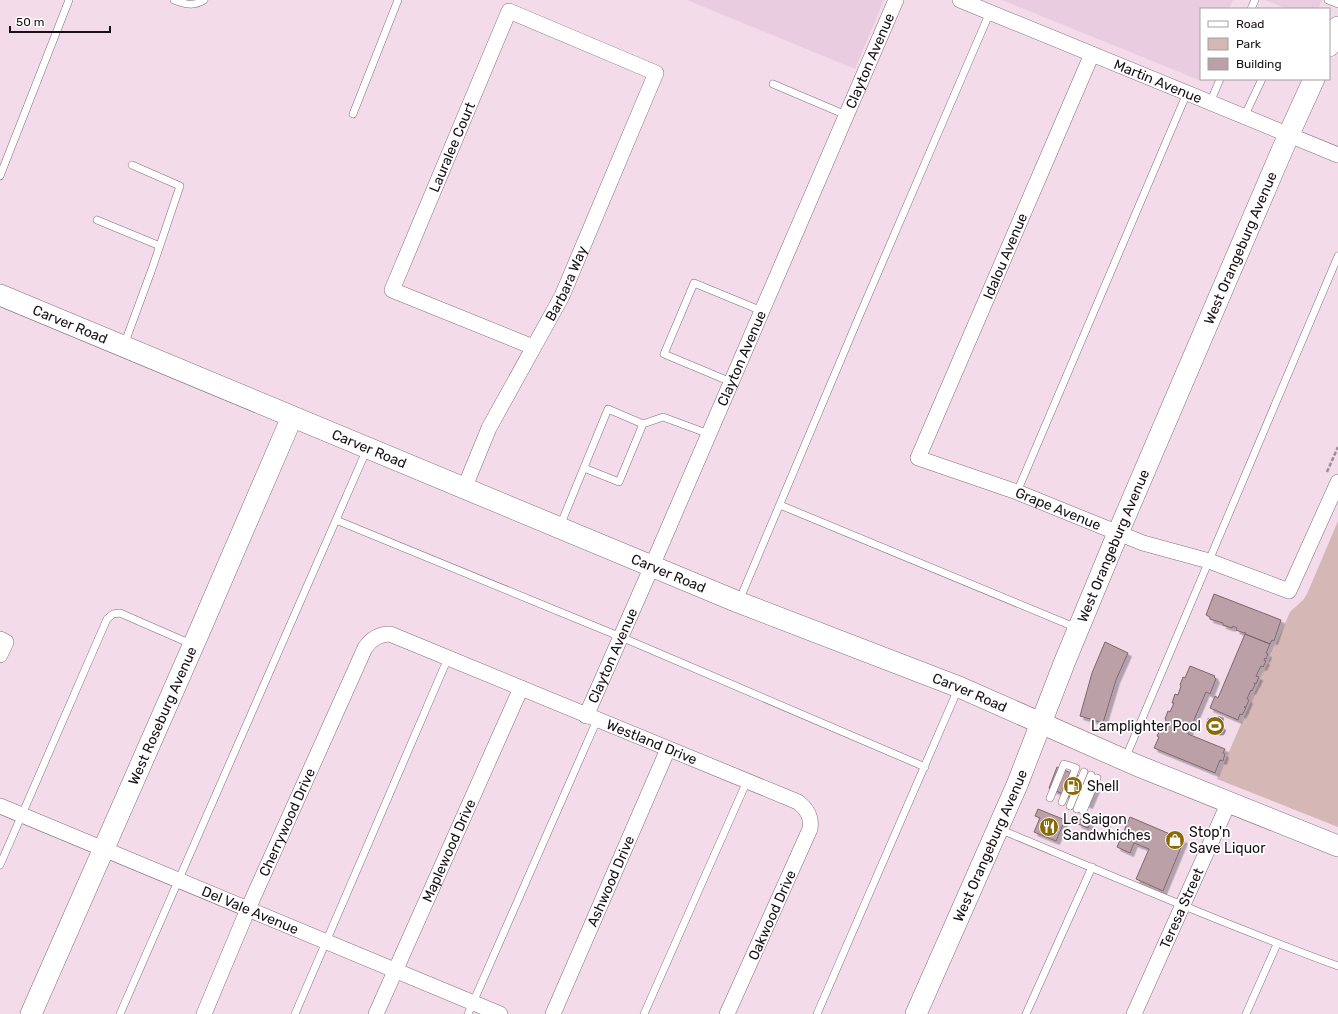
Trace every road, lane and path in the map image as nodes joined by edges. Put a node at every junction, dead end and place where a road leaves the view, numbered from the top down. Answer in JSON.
{"nodes":[{"id":1,"x":69,"y":0,"type":"edge"},
{"id":2,"x":174,"y":0,"type":"edge"},
{"id":3,"x":204,"y":0,"type":"edge"},
{"id":4,"x":398,"y":0,"type":"edge"},
{"id":5,"x":896,"y":0,"type":"edge"},
{"id":6,"x":960,"y":0,"type":"edge"},
{"id":7,"x":1328,"y":0,"type":"edge"},
{"id":8,"x":1338,"y":4,"type":"edge"},
{"id":9,"x":984,"y":10,"type":"junction"},
{"id":10,"x":1092,"y":54,"type":"junction"},
{"id":11,"x":656,"y":73,"type":"joint"},
{"id":12,"x":1220,"y":80,"type":"edge"},
{"id":13,"x":1262,"y":80,"type":"edge"},
{"id":14,"x":1314,"y":80,"type":"edge"},
{"id":15,"x":773,"y":84,"type":"dead end"},
{"id":16,"x":1187,"y":93,"type":"junction"},
{"id":17,"x":1210,"y":102,"type":"junction"},
{"id":18,"x":352,"y":114,"type":"dead end"},
{"id":19,"x":846,"y":115,"type":"junction"},
{"id":20,"x":1244,"y":116,"type":"junction"},
{"id":21,"x":1289,"y":134,"type":"junction"},
{"id":22,"x":1338,"y":155,"type":"edge"},
{"id":23,"x":132,"y":165,"type":"dead end"},
{"id":24,"x":0,"y":176,"type":"edge"},
{"id":25,"x":97,"y":220,"type":"dead end"},
{"id":26,"x":160,"y":246,"type":"junction"},
{"id":27,"x":1338,"y":256,"type":"edge"},
{"id":28,"x":0,"y":295,"type":"edge"},
{"id":29,"x":762,"y":311,"type":"junction"},
{"id":30,"x":124,"y":347,"type":"junction"},
{"id":31,"x":533,"y":347,"type":"junction"},
{"id":32,"x":731,"y":382,"type":"junction"},
{"id":33,"x":292,"y":417,"type":"junction"},
{"id":34,"x":643,"y":424,"type":"junction"},
{"id":35,"x":709,"y":434,"type":"junction"},
{"id":36,"x":367,"y":448,"type":"junction"},
{"id":37,"x":918,"y":458,"type":"joint"},
{"id":38,"x":584,"y":468,"type":"junction"},
{"id":39,"x":1338,"y":482,"type":"edge"},
{"id":40,"x":464,"y":489,"type":"junction"},
{"id":41,"x":1017,"y":492,"type":"junction"},
{"id":42,"x":780,"y":505,"type":"junction"},
{"id":43,"x":336,"y":520,"type":"junction"},
{"id":44,"x":559,"y":528,"type":"junction"},
{"id":45,"x":1118,"y":533,"type":"junction"},
{"id":46,"x":1209,"y":561,"type":"junction"},
{"id":47,"x":652,"y":566,"type":"junction"},
{"id":48,"x":738,"y":602,"type":"junction"},
{"id":49,"x":1078,"y":628,"type":"junction"},
{"id":50,"x":378,"y":636,"type":"joint"},
{"id":51,"x":621,"y":637,"type":"junction"},
{"id":52,"x":193,"y":645,"type":"junction"},
{"id":53,"x":449,"y":657,"type":"junction"},
{"id":54,"x":959,"y":687,"type":"junction"},
{"id":55,"x":521,"y":688,"type":"junction"},
{"id":56,"x":592,"y":718,"type":"junction"},
{"id":57,"x":1040,"y":723,"type":"junction"},
{"id":58,"x":668,"y":749,"type":"junction"},
{"id":59,"x":1125,"y":760,"type":"junction"},
{"id":60,"x":925,"y":767,"type":"junction"},
{"id":61,"x":747,"y":781,"type":"junction"},
{"id":62,"x":1050,"y":798,"type":"dead end"},
{"id":63,"x":1062,"y":802,"type":"dead end"},
{"id":64,"x":1229,"y":802,"type":"junction"},
{"id":65,"x":0,"y":806,"type":"edge"},
{"id":66,"x":1070,"y":806,"type":"dead end"},
{"id":67,"x":1080,"y":810,"type":"dead end"},
{"id":68,"x":809,"y":814,"type":"joint"},
{"id":69,"x":22,"y":815,"type":"junction"},
{"id":70,"x":1112,"y":823,"type":"dead end"},
{"id":71,"x":997,"y":828,"type":"junction"},
{"id":72,"x":1105,"y":835,"type":"dead end"},
{"id":73,"x":1338,"y":846,"type":"edge"},
{"id":74,"x":104,"y":849,"type":"junction"},
{"id":75,"x":0,"y":865,"type":"edge"},
{"id":76,"x":1092,"y":867,"type":"junction"},
{"id":77,"x":179,"y":881,"type":"junction"},
{"id":78,"x":1183,"y":906,"type":"junction"},
{"id":79,"x":248,"y":909,"type":"junction"},
{"id":80,"x":326,"y":942,"type":"junction"},
{"id":81,"x":1277,"y":944,"type":"junction"},
{"id":82,"x":1338,"y":966,"type":"edge"},
{"id":83,"x":394,"y":970,"type":"junction"},
{"id":84,"x":470,"y":1008,"type":"edge"},
{"id":85,"x":31,"y":1014,"type":"edge"},
{"id":86,"x":120,"y":1014,"type":"edge"},
{"id":87,"x":204,"y":1014,"type":"edge"},
{"id":88,"x":295,"y":1014,"type":"edge"},
{"id":89,"x":376,"y":1014,"type":"edge"},
{"id":90,"x":500,"y":1014,"type":"edge"},
{"id":91,"x":553,"y":1014,"type":"edge"},
{"id":92,"x":644,"y":1014,"type":"edge"},
{"id":93,"x":727,"y":1014,"type":"edge"},
{"id":94,"x":817,"y":1014,"type":"edge"},
{"id":95,"x":916,"y":1014,"type":"edge"},
{"id":96,"x":1026,"y":1014,"type":"edge"},
{"id":97,"x":1134,"y":1014,"type":"edge"},
{"id":98,"x":1246,"y":1014,"type":"edge"}],
"edges":[{"from":1,"to":24,"type":"lane"},
{"from":2,"to":3,"type":"lane"},
{"from":4,"to":18,"type":"lane"},
{"from":5,"to":19,"type":"street","name":"Clayton Avenue"},
{"from":6,"to":9,"type":"street"},
{"from":7,"to":8,"type":"lane"},
{"from":9,"to":10,"type":"street","name":"Martin Avenue"},
{"from":9,"to":42,"type":"lane"},
{"from":10,"to":16,"type":"street","name":"Martin Avenue"},
{"from":10,"to":37,"type":"street","name":"Idalou Avenue"},
{"from":11,"to":31,"type":"street","name":"Barbara Way"},
{"from":11,"to":31,"type":"street","name":"Lauralee Court"},
{"from":12,"to":17,"type":"lane"},
{"from":13,"to":20,"type":"lane"},
{"from":14,"to":21,"type":"street","name":"West Orangeburg Avenue"},
{"from":15,"to":19,"type":"lane"},
{"from":16,"to":17,"type":"street","name":"Martin Avenue"},
{"from":16,"to":41,"type":"lane"},
{"from":17,"to":20,"type":"street","name":"Martin Avenue"},
{"from":19,"to":29,"type":"street","name":"Clayton Avenue"},
{"from":20,"to":21,"type":"street","name":"Martin Avenue"},
{"from":21,"to":22,"type":"street","name":"Martin Avenue"},
{"from":21,"to":45,"type":"street","name":"West Orangeburg Avenue"},
{"from":23,"to":26,"type":"lane"},
{"from":25,"to":26,"type":"lane"},
{"from":26,"to":30,"type":"lane"},
{"from":27,"to":46,"type":"lane"},
{"from":28,"to":30,"type":"street","name":"Carver Road"},
{"from":29,"to":32,"type":"street","name":"Clayton Avenue"},
{"from":29,"to":32,"type":"lane"},
{"from":30,"to":33,"type":"street","name":"Carver Road"},
{"from":31,"to":40,"type":"street","name":"Barbara Way"},
{"from":32,"to":35,"type":"street","name":"Clayton Avenue"},
{"from":33,"to":36,"type":"street","name":"Carver Road"},
{"from":33,"to":52,"type":"street","name":"West Roseburg Avenue"},
{"from":34,"to":35,"type":"lane"},
{"from":34,"to":38,"type":"lane"},
{"from":34,"to":38,"type":"lane"},
{"from":35,"to":47,"type":"street","name":"Clayton Avenue"},
{"from":36,"to":40,"type":"street","name":"Carver Road"},
{"from":36,"to":43,"type":"lane"},
{"from":37,"to":41,"type":"street","name":"Grape Avenue"},
{"from":38,"to":44,"type":"lane"},
{"from":39,"to":46,"type":"street","name":"Grape Avenue"},
{"from":40,"to":44,"type":"street","name":"Carver Road"},
{"from":41,"to":45,"type":"street","name":"Grape Avenue"},
{"from":42,"to":48,"type":"lane"},
{"from":42,"to":49,"type":"lane"},
{"from":43,"to":51,"type":"lane"},
{"from":43,"to":77,"type":"lane"},
{"from":44,"to":47,"type":"street","name":"Carver Road"},
{"from":45,"to":46,"type":"street","name":"Grape Avenue"},
{"from":45,"to":49,"type":"street","name":"West Orangeburg Avenue"},
{"from":46,"to":59,"type":"lane"},
{"from":47,"to":48,"type":"street","name":"Carver Road"},
{"from":47,"to":51,"type":"street","name":"Clayton Avenue"},
{"from":48,"to":54,"type":"street","name":"Carver Road"},
{"from":49,"to":57,"type":"street","name":"West Orangeburg Avenue"},
{"from":50,"to":53,"type":"street","name":"Westland Drive"},
{"from":50,"to":79,"type":"street","name":"Cherrywood Drive"},
{"from":51,"to":56,"type":"street","name":"Clayton Avenue"},
{"from":51,"to":60,"type":"lane"},
{"from":52,"to":69,"type":"lane"},
{"from":52,"to":74,"type":"street","name":"West Roseburg Avenue"},
{"from":53,"to":55,"type":"street","name":"Westland Drive"},
{"from":53,"to":80,"type":"lane"},
{"from":54,"to":57,"type":"street","name":"Carver Road"},
{"from":54,"to":60,"type":"lane"},
{"from":55,"to":56,"type":"street","name":"Westland Drive"},
{"from":55,"to":83,"type":"street","name":"Maplewood Drive"},
{"from":56,"to":58,"type":"street","name":"Westland Drive"},
{"from":56,"to":84,"type":"lane"},
{"from":57,"to":59,"type":"street","name":"Carver Road"},
{"from":57,"to":71,"type":"street","name":"West Orangeburg Avenue"},
{"from":58,"to":61,"type":"street","name":"Westland Drive"},
{"from":58,"to":91,"type":"street","name":"Ashwood Drive"},
{"from":59,"to":64,"type":"street","name":"Carver Road"},
{"from":60,"to":94,"type":"lane"},
{"from":61,"to":68,"type":"street","name":"Westland Drive"},
{"from":61,"to":92,"type":"lane"},
{"from":62,"to":63,"type":"lane"},
{"from":64,"to":73,"type":"street","name":"Carver Road"},
{"from":64,"to":78,"type":"street","name":"Teresa Street"},
{"from":65,"to":69,"type":"street","name":"Del Vale Avenue"},
{"from":66,"to":67,"type":"lane"},
{"from":68,"to":93,"type":"street","name":"Oakwood Drive"},
{"from":69,"to":74,"type":"street","name":"Del Vale Avenue"},
{"from":69,"to":75,"type":"lane"},
{"from":70,"to":72,"type":"path"},
{"from":71,"to":76,"type":"lane"},
{"from":71,"to":95,"type":"street","name":"West Orangeburg Avenue"},
{"from":74,"to":77,"type":"street","name":"Del Vale Avenue"},
{"from":74,"to":85,"type":"street","name":"West Roseburg Avenue"},
{"from":76,"to":78,"type":"lane"},
{"from":76,"to":96,"type":"lane"},
{"from":77,"to":79,"type":"street","name":"Del Vale Avenue"},
{"from":77,"to":86,"type":"lane"},
{"from":78,"to":81,"type":"lane"},
{"from":78,"to":97,"type":"street","name":"Teresa Street"},
{"from":79,"to":80,"type":"street","name":"Del Vale Avenue"},
{"from":79,"to":87,"type":"street","name":"Cherrywood Drive"},
{"from":80,"to":83,"type":"street","name":"Del Vale Avenue"},
{"from":80,"to":88,"type":"lane"},
{"from":81,"to":82,"type":"lane"},
{"from":81,"to":98,"type":"lane"},
{"from":83,"to":84,"type":"street","name":"Del Vale Avenue"},
{"from":83,"to":89,"type":"street","name":"Maplewood Drive"},
{"from":84,"to":90,"type":"street","name":"Del Vale Avenue"}]}
